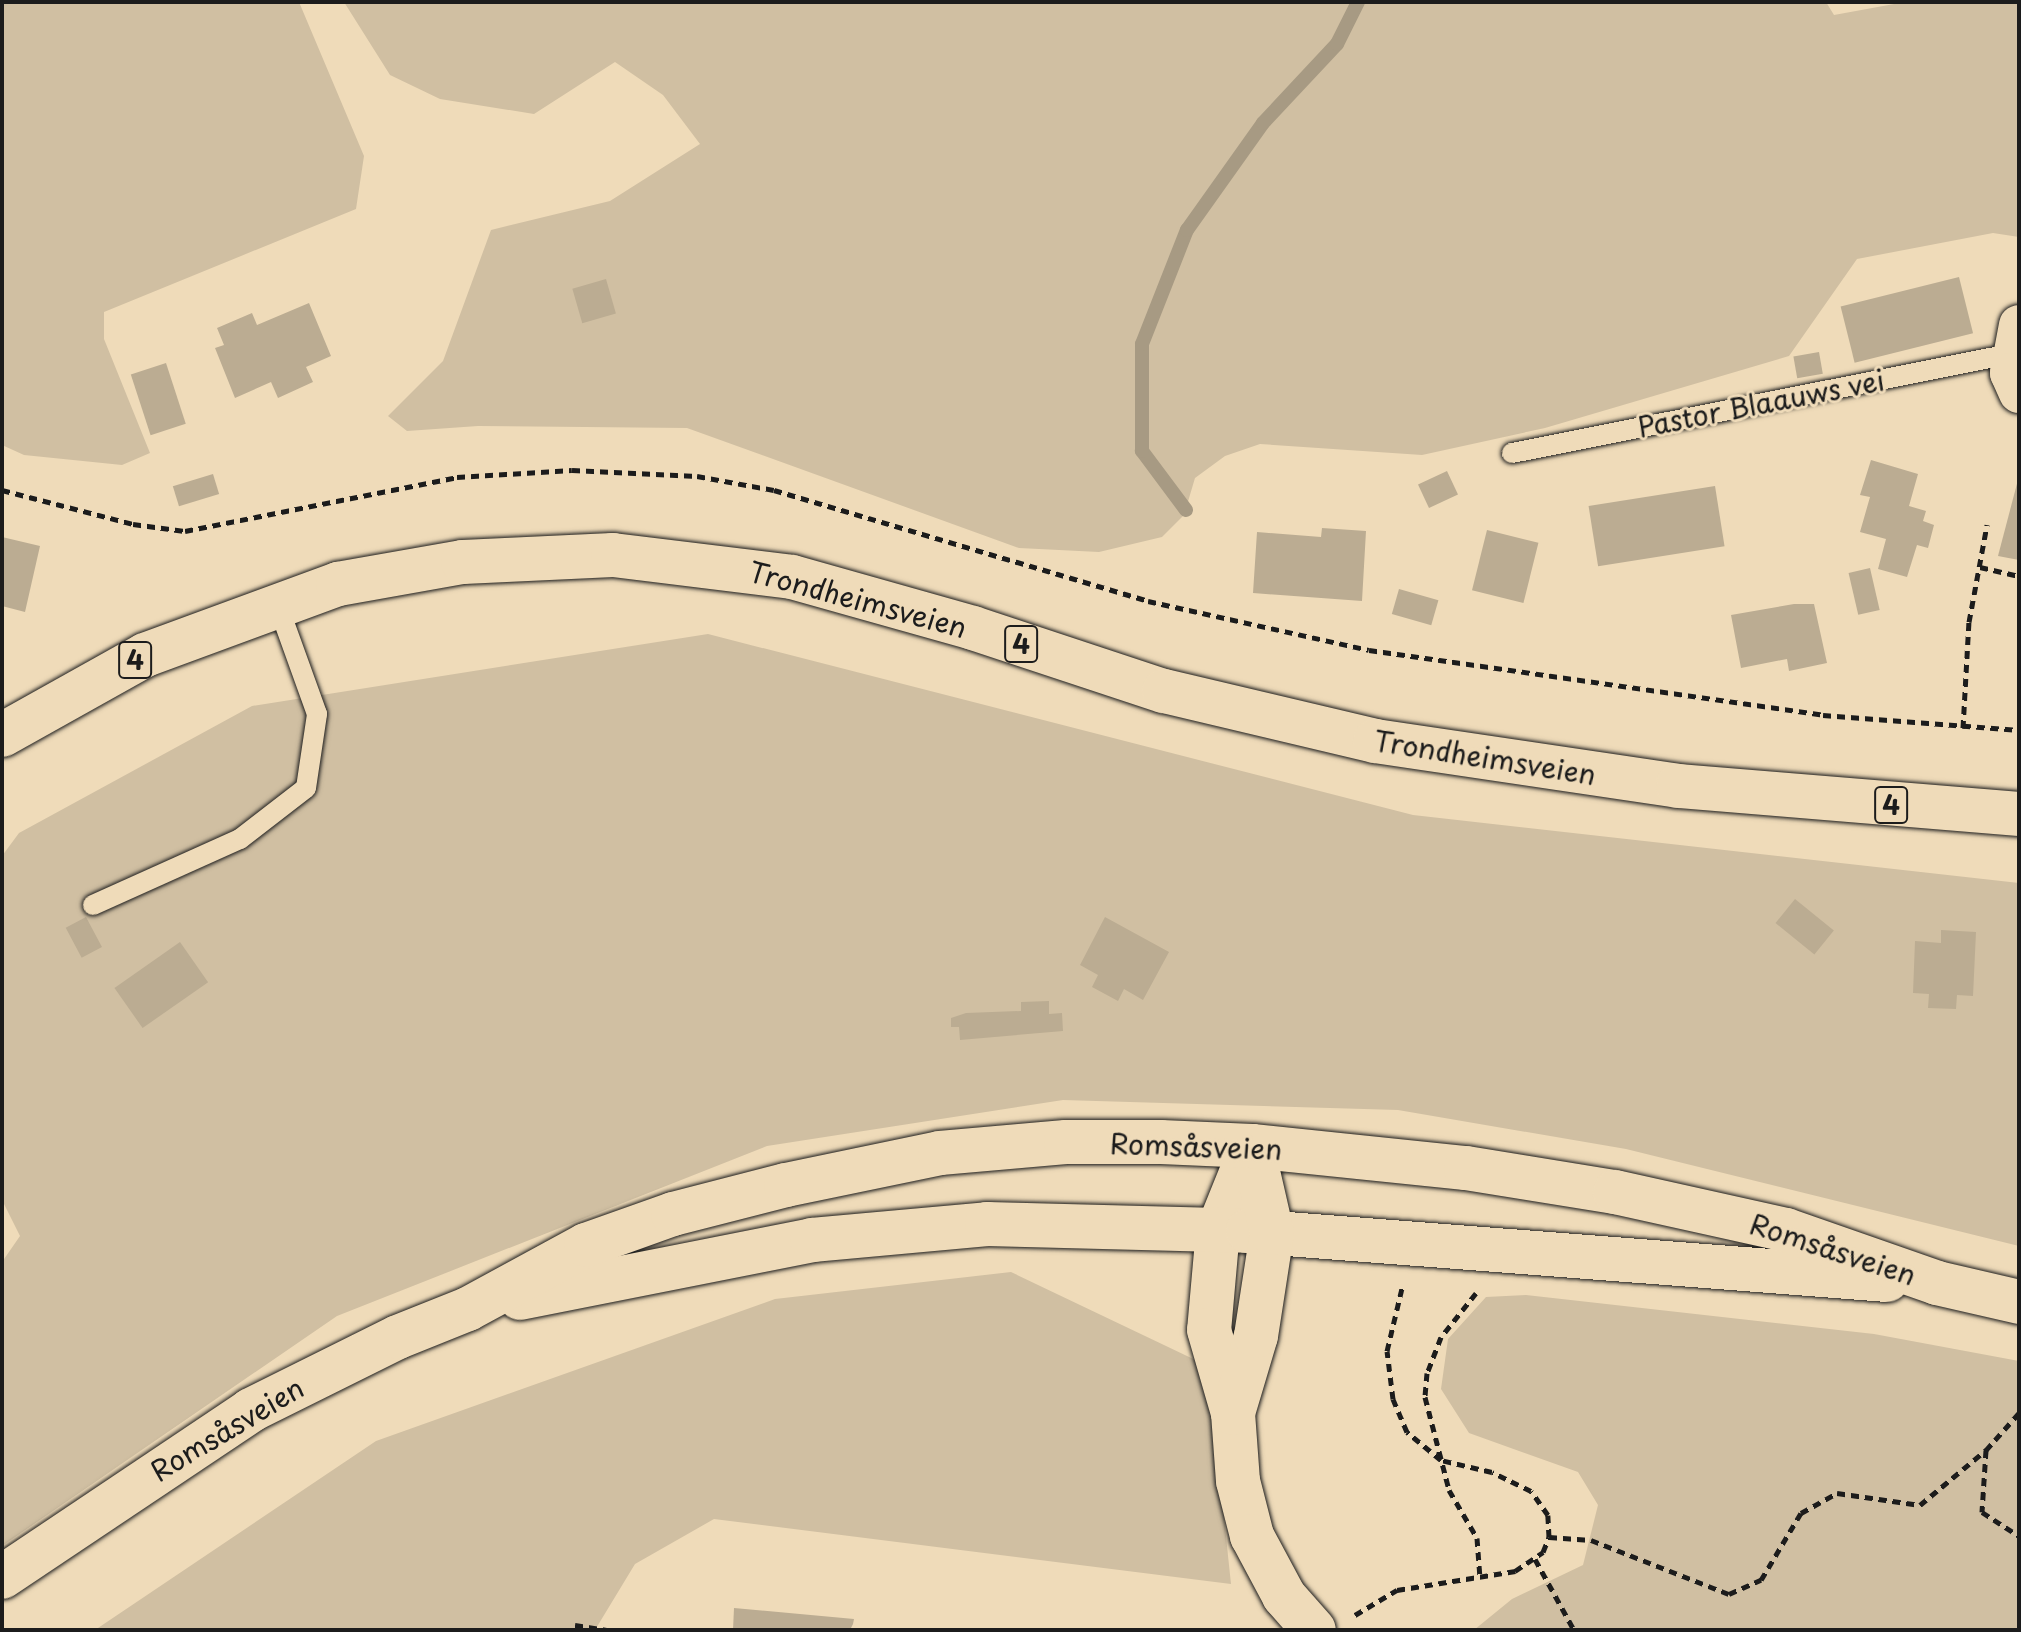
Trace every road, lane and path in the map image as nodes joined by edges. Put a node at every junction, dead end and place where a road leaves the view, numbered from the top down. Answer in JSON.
{"nodes":[{"id":1,"x":2014,"y":339,"type":"edge"},
{"id":2,"x":2019,"y":393,"type":"edge"},
{"id":3,"x":1512,"y":453,"type":"dead end"},
{"id":4,"x":2,"y":490,"type":"edge"},
{"id":5,"x":1987,"y":525,"type":"dead end"},
{"id":6,"x":1980,"y":567,"type":"junction"},
{"id":7,"x":2019,"y":576,"type":"edge"},
{"id":8,"x":277,"y":603,"type":"junction"},
{"id":9,"x":1963,"y":728,"type":"junction"},
{"id":10,"x":2019,"y":730,"type":"edge"},
{"id":11,"x":2,"y":735,"type":"edge"},
{"id":12,"x":2019,"y":814,"type":"edge"},
{"id":13,"x":93,"y":905,"type":"dead end"},
{"id":14,"x":1252,"y":1146,"type":"junction"},
{"id":15,"x":1218,"y":1230,"type":"junction"},
{"id":16,"x":1272,"y":1233,"type":"junction"},
{"id":17,"x":1406,"y":1280,"type":"dead end"},
{"id":18,"x":1937,"y":1283,"type":"junction"},
{"id":19,"x":1485,"y":1284,"type":"dead end"},
{"id":20,"x":2019,"y":1302,"type":"edge"},
{"id":21,"x":468,"y":1309,"type":"junction"},
{"id":22,"x":1233,"y":1413,"type":"junction"},
{"id":23,"x":2019,"y":1413,"type":"edge"},
{"id":24,"x":1986,"y":1450,"type":"junction"},
{"id":25,"x":1441,"y":1460,"type":"junction"},
{"id":26,"x":2019,"y":1536,"type":"edge"},
{"id":27,"x":1549,"y":1537,"type":"junction"},
{"id":28,"x":1535,"y":1559,"type":"junction"},
{"id":29,"x":2,"y":1577,"type":"edge"},
{"id":30,"x":1480,"y":1578,"type":"junction"},
{"id":31,"x":575,"y":1625,"type":"dead end"},
{"id":32,"x":1332,"y":1625,"type":"edge"},
{"id":33,"x":607,"y":1630,"type":"edge"},
{"id":34,"x":1574,"y":1630,"type":"edge"}],
"edges":[{"from":1,"to":2,"type":"street","name":"Pastor Blaauws vei"},
{"from":1,"to":3,"type":"lane","name":"Pastor Blaauws vei"},
{"from":4,"to":9,"type":"path"},
{"from":5,"to":6,"type":"path"},
{"from":6,"to":7,"type":"path"},
{"from":6,"to":9,"type":"path"},
{"from":8,"to":11,"type":"main road","name":"Trondheimsveien","number":"4"},
{"from":8,"to":12,"type":"main road","name":"Trondheimsveien","number":"4"},
{"from":8,"to":13,"type":"lane"},
{"from":9,"to":10,"type":"path"},
{"from":14,"to":15,"type":"main road"},
{"from":14,"to":16,"type":"main road"},
{"from":14,"to":18,"type":"main road","name":"Romsåsveien"},
{"from":14,"to":21,"type":"main road","name":"Romsåsveien"},
{"from":15,"to":16,"type":"main road","name":"Romsåsveien"},
{"from":15,"to":21,"type":"main road","name":"Romsåsveien"},
{"from":15,"to":22,"type":"main road"},
{"from":16,"to":18,"type":"main road","name":"Romsåsveien"},
{"from":16,"to":22,"type":"main road"},
{"from":17,"to":25,"type":"path"},
{"from":18,"to":20,"type":"main road","name":"Romsåsveien"},
{"from":19,"to":25,"type":"path"},
{"from":21,"to":29,"type":"main road","name":"Romsåsveien"},
{"from":22,"to":32,"type":"main road"},
{"from":23,"to":24,"type":"path"},
{"from":24,"to":26,"type":"path"},
{"from":24,"to":27,"type":"path"},
{"from":25,"to":27,"type":"path"},
{"from":25,"to":30,"type":"path"},
{"from":27,"to":28,"type":"path"},
{"from":28,"to":30,"type":"path"},
{"from":28,"to":34,"type":"path"},
{"from":30,"to":32,"type":"path"},
{"from":31,"to":33,"type":"path"}]}
